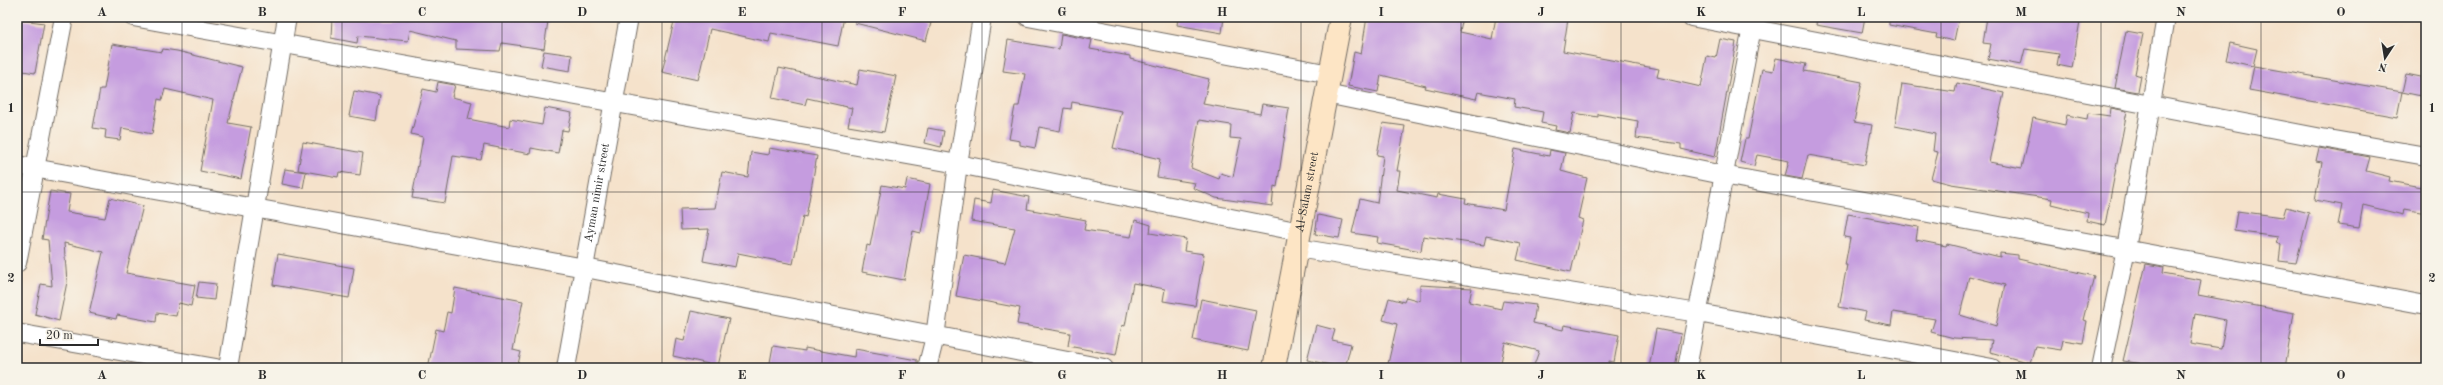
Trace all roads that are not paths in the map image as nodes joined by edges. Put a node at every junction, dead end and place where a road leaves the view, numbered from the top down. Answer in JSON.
{"nodes":[{"id":1,"x":64,"y":17,"type":"edge"},
{"id":2,"x":133,"y":17,"type":"edge"},
{"id":3,"x":287,"y":17,"type":"edge"},
{"id":4,"x":628,"y":17,"type":"edge"},
{"id":5,"x":982,"y":17,"type":"edge"},
{"id":6,"x":1028,"y":17,"type":"edge"},
{"id":7,"x":1341,"y":17,"type":"edge"},
{"id":8,"x":1691,"y":17,"type":"edge"},
{"id":9,"x":2166,"y":17,"type":"edge"},
{"id":10,"x":1753,"y":23,"type":"edge"},
{"id":11,"x":281,"y":43,"type":"junction"},
{"id":12,"x":1328,"y":84,"type":"junction"},
{"id":13,"x":613,"y":102,"type":"junction"},
{"id":14,"x":2151,"y":105,"type":"junction"},
{"id":15,"x":2426,"y":156,"type":"edge"},
{"id":16,"x":958,"y":164,"type":"junction"},
{"id":17,"x":17,"y":165,"type":"edge"},
{"id":18,"x":37,"y":168,"type":"junction"},
{"id":19,"x":1723,"y":175,"type":"junction"},
{"id":20,"x":253,"y":208,"type":"junction"},
{"id":21,"x":1299,"y":240,"type":"junction"},
{"id":22,"x":2126,"y":249,"type":"junction"},
{"id":23,"x":17,"y":263,"type":"edge"},
{"id":24,"x":585,"y":268,"type":"junction"},
{"id":25,"x":2426,"y":305,"type":"edge"},
{"id":26,"x":1698,"y":313,"type":"junction"},
{"id":27,"x":17,"y":333,"type":"edge"},
{"id":28,"x":935,"y":337,"type":"junction"},
{"id":29,"x":216,"y":368,"type":"edge"},
{"id":30,"x":228,"y":368,"type":"edge"},
{"id":31,"x":566,"y":368,"type":"edge"},
{"id":32,"x":927,"y":368,"type":"edge"},
{"id":33,"x":1104,"y":368,"type":"edge"},
{"id":34,"x":1274,"y":368,"type":"edge"},
{"id":35,"x":1687,"y":368,"type":"edge"},
{"id":36,"x":1992,"y":368,"type":"edge"},
{"id":37,"x":2101,"y":368,"type":"edge"}],
"edges":[{"from":1,"to":18,"type":"street"},
{"from":2,"to":11,"type":"street"},
{"from":3,"to":11,"type":"street"},
{"from":4,"to":13,"type":"street","name":"Ayman nimir street"},
{"from":5,"to":16,"type":"street"},
{"from":6,"to":12,"type":"street"},
{"from":7,"to":12,"type":"street","name":"Al-Salam street"},
{"from":8,"to":10,"type":"street"},
{"from":9,"to":14,"type":"street"},
{"from":10,"to":14,"type":"street"},
{"from":10,"to":19,"type":"street"},
{"from":11,"to":13,"type":"street"},
{"from":11,"to":20,"type":"street"},
{"from":12,"to":19,"type":"street"},
{"from":12,"to":21,"type":"street","name":"Al-Salam street"},
{"from":13,"to":16,"type":"street"},
{"from":13,"to":24,"type":"street","name":"Ayman nimir street"},
{"from":14,"to":15,"type":"street"},
{"from":14,"to":22,"type":"street"},
{"from":16,"to":21,"type":"street"},
{"from":16,"to":28,"type":"street"},
{"from":17,"to":18,"type":"street"},
{"from":18,"to":20,"type":"street"},
{"from":18,"to":23,"type":"street"},
{"from":19,"to":22,"type":"street"},
{"from":19,"to":26,"type":"street"},
{"from":20,"to":24,"type":"street"},
{"from":20,"to":30,"type":"street"},
{"from":21,"to":26,"type":"street"},
{"from":21,"to":34,"type":"street","name":"Al-Salam street"},
{"from":22,"to":25,"type":"street"},
{"from":22,"to":37,"type":"street"},
{"from":24,"to":28,"type":"street"},
{"from":24,"to":31,"type":"street","name":"Ayman nimir street"},
{"from":26,"to":35,"type":"street"},
{"from":26,"to":36,"type":"street"},
{"from":27,"to":29,"type":"street"},
{"from":28,"to":32,"type":"street"},
{"from":28,"to":33,"type":"street"}]}
